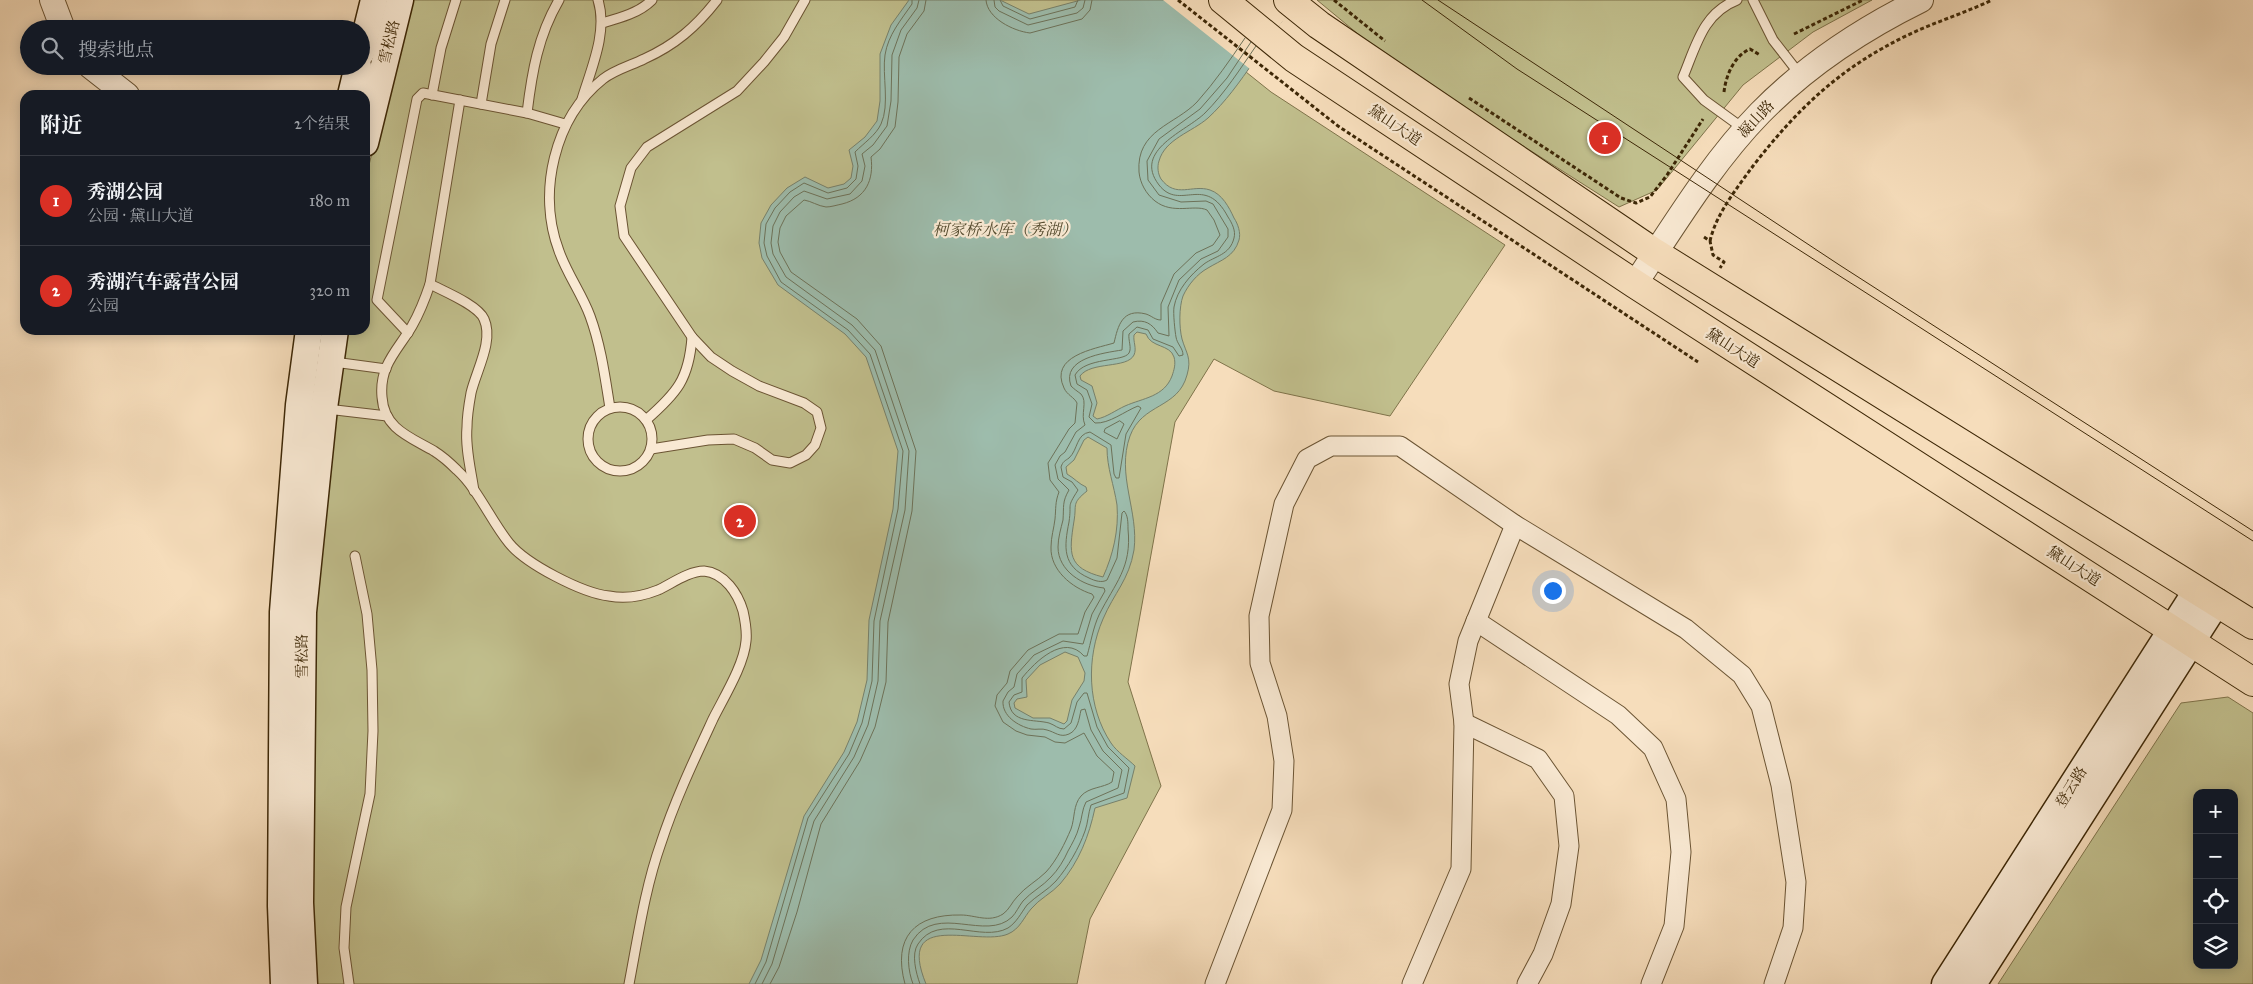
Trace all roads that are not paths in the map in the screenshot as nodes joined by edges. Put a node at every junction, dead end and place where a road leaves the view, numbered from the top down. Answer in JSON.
{"nodes":[{"id":1,"x":52,"y":0,"type":"edge"},
{"id":2,"x":374,"y":0,"type":"edge"},
{"id":3,"x":400,"y":0,"type":"edge"},
{"id":4,"x":456,"y":0,"type":"edge"},
{"id":5,"x":505,"y":0,"type":"edge"},
{"id":6,"x":559,"y":0,"type":"edge"},
{"id":7,"x":598,"y":0,"type":"edge"},
{"id":8,"x":652,"y":0,"type":"edge"},
{"id":9,"x":717,"y":0,"type":"edge"},
{"id":10,"x":805,"y":0,"type":"edge"},
{"id":11,"x":1223,"y":0,"type":"edge"},
{"id":12,"x":1288,"y":0,"type":"edge"},
{"id":13,"x":1737,"y":0,"type":"edge"},
{"id":14,"x":1753,"y":0,"type":"edge"},
{"id":15,"x":1921,"y":0,"type":"edge"},
{"id":16,"x":1723,"y":2,"type":"edge"},
{"id":17,"x":59,"y":20,"type":"edge"},
{"id":18,"x":369,"y":20,"type":"edge"},
{"id":19,"x":602,"y":23,"type":"junction"},
{"id":20,"x":102,"y":75,"type":"edge"},
{"id":21,"x":356,"y":75,"type":"edge"},
{"id":22,"x":1801,"y":76,"type":"junction"},
{"id":23,"x":121,"y":90,"type":"edge"},
{"id":24,"x":352,"y":90,"type":"edge"},
{"id":25,"x":432,"y":95,"type":"junction"},
{"id":26,"x":460,"y":100,"type":"junction"},
{"id":27,"x":582,"y":100,"type":"junction"},
{"id":28,"x":481,"y":104,"type":"junction"},
{"id":29,"x":527,"y":113,"type":"junction"},
{"id":30,"x":370,"y":123,"type":"edge"},
{"id":31,"x":565,"y":124,"type":"junction"},
{"id":32,"x":1746,"y":130,"type":"junction"},
{"id":33,"x":1656,"y":253,"type":"junction"},
{"id":34,"x":430,"y":284,"type":"junction"},
{"id":35,"x":1635,"y":284,"type":"junction"},
{"id":36,"x":408,"y":333,"type":"junction"},
{"id":37,"x":310,"y":335,"type":"edge"},
{"id":38,"x":332,"y":335,"type":"edge"},
{"id":39,"x":692,"y":337,"type":"junction"},
{"id":40,"x":317,"y":360,"type":"junction"},
{"id":41,"x":386,"y":369,"type":"junction"},
{"id":42,"x":312,"y":407,"type":"junction"},
{"id":43,"x":610,"y":408,"type":"junction"},
{"id":44,"x":387,"y":416,"type":"junction"},
{"id":45,"x":646,"y":420,"type":"junction"},
{"id":46,"x":651,"y":449,"type":"junction"},
{"id":47,"x":475,"y":494,"type":"junction"},
{"id":48,"x":1514,"y":525,"type":"junction"},
{"id":49,"x":355,"y":556,"type":"dead end"},
{"id":50,"x":2207,"y":596,"type":"junction"},
{"id":51,"x":1476,"y":621,"type":"junction"},
{"id":52,"x":2253,"y":625,"type":"edge"},
{"id":53,"x":2182,"y":635,"type":"junction"},
{"id":54,"x":2253,"y":682,"type":"edge"},
{"id":55,"x":1464,"y":723,"type":"junction"},
{"id":56,"x":282,"y":941,"type":"junction"},
{"id":57,"x":277,"y":984,"type":"edge"},
{"id":58,"x":284,"y":984,"type":"edge"},
{"id":59,"x":304,"y":984,"type":"edge"},
{"id":60,"x":349,"y":984,"type":"edge"},
{"id":61,"x":629,"y":984,"type":"edge"},
{"id":62,"x":1215,"y":984,"type":"edge"},
{"id":63,"x":1412,"y":984,"type":"edge"},
{"id":64,"x":1527,"y":984,"type":"edge"},
{"id":65,"x":1651,"y":984,"type":"edge"},
{"id":66,"x":1774,"y":984,"type":"edge"},
{"id":67,"x":1945,"y":984,"type":"edge"},
{"id":68,"x":1973,"y":984,"type":"edge"}],
"edges":[{"from":1,"to":17,"type":"street"},
{"from":2,"to":18,"type":"main road","name":"雪松路"},
{"from":3,"to":30,"type":"main road","name":"雪松路"},
{"from":4,"to":25,"type":"lane"},
{"from":5,"to":28,"type":"lane"},
{"from":6,"to":29,"type":"lane"},
{"from":7,"to":19,"type":"lane"},
{"from":8,"to":19,"type":"lane"},
{"from":9,"to":27,"type":"lane"},
{"from":10,"to":39,"type":"lane"},
{"from":11,"to":35,"type":"main road","name":"黛山大道"},
{"from":12,"to":33,"type":"main road"},
{"from":13,"to":16,"type":"lane"},
{"from":14,"to":22,"type":"lane"},
{"from":15,"to":22,"type":"street","name":"凝山路"},
{"from":16,"to":32,"type":"lane"},
{"from":19,"to":27,"type":"lane"},
{"from":20,"to":23,"type":"street"},
{"from":21,"to":24,"type":"main road","name":"雪松路"},
{"from":22,"to":32,"type":"street","name":"凝山路"},
{"from":25,"to":26,"type":"lane"},
{"from":25,"to":36,"type":"lane"},
{"from":26,"to":28,"type":"lane"},
{"from":26,"to":34,"type":"lane"},
{"from":27,"to":31,"type":"lane"},
{"from":28,"to":29,"type":"lane"},
{"from":29,"to":31,"type":"lane"},
{"from":31,"to":43,"type":"lane"},
{"from":32,"to":33,"type":"street","name":"凝山路"},
{"from":33,"to":35,"type":"street","name":"凝山路"},
{"from":33,"to":50,"type":"main road"},
{"from":34,"to":36,"type":"lane"},
{"from":34,"to":47,"type":"lane"},
{"from":35,"to":53,"type":"main road","name":"黛山大道"},
{"from":36,"to":41,"type":"lane"},
{"from":37,"to":40,"type":"main road","name":"雪松路"},
{"from":38,"to":40,"type":"main road","name":"雪松路"},
{"from":39,"to":45,"type":"lane"},
{"from":39,"to":46,"type":"lane"},
{"from":40,"to":41,"type":"lane"},
{"from":40,"to":42,"type":"main road","name":"雪松路"},
{"from":41,"to":44,"type":"lane"},
{"from":42,"to":44,"type":"lane"},
{"from":42,"to":56,"type":"main road","name":"雪松路"},
{"from":42,"to":59,"type":"main road","name":"雪松路"},
{"from":43,"to":45,"type":"lane"},
{"from":43,"to":46,"type":"lane"},
{"from":44,"to":47,"type":"lane"},
{"from":45,"to":46,"type":"lane"},
{"from":47,"to":61,"type":"lane"},
{"from":48,"to":51,"type":"street"},
{"from":48,"to":62,"type":"street"},
{"from":48,"to":66,"type":"street"},
{"from":49,"to":60,"type":"lane"},
{"from":50,"to":52,"type":"main road"},
{"from":50,"to":53,"type":"main road","name":"登云路"},
{"from":51,"to":55,"type":"street"},
{"from":51,"to":65,"type":"street"},
{"from":53,"to":54,"type":"main road","name":"黛山大道"},
{"from":53,"to":67,"type":"main road","name":"登云路"},
{"from":53,"to":68,"type":"main road","name":"登云路"},
{"from":55,"to":63,"type":"street"},
{"from":55,"to":64,"type":"street"},
{"from":56,"to":57,"type":"main road"},
{"from":56,"to":58,"type":"main road","name":"雪松路"}]}
